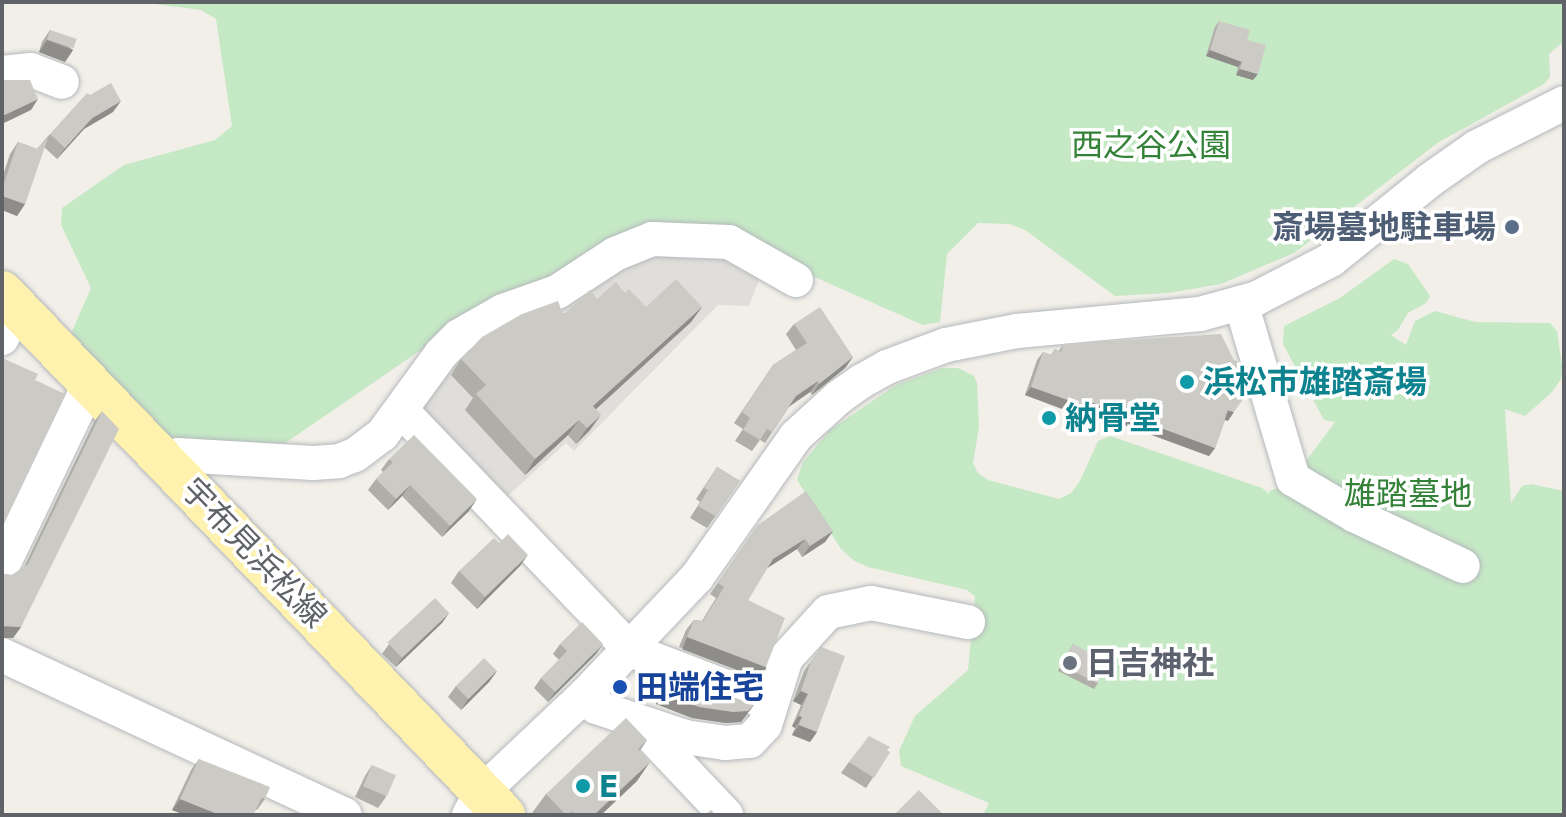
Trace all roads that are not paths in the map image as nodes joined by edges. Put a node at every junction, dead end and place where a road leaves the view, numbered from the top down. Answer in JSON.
{"nodes":[{"id":1,"x":2,"y":73,"type":"edge"},
{"id":2,"x":62,"y":82,"type":"dead end"},
{"id":3,"x":1564,"y":103,"type":"edge"},
{"id":4,"x":796,"y":280,"type":"dead end"},
{"id":5,"x":1241,"y":303,"type":"junction"},
{"id":6,"x":8,"y":314,"type":"edge"},
{"id":7,"x":94,"y":387,"type":"junction"},
{"id":8,"x":402,"y":411,"type":"junction"},
{"id":9,"x":168,"y":464,"type":"junction"},
{"id":10,"x":1463,"y":566,"type":"dead end"},
{"id":11,"x":2,"y":567,"type":"edge"},
{"id":12,"x":968,"y":622,"type":"dead end"},
{"id":13,"x":630,"y":650,"type":"junction"},
{"id":14,"x":2,"y":655,"type":"edge"},
{"id":15,"x":585,"y":695,"type":"junction"},
{"id":16,"x":771,"y":704,"type":"junction"},
{"id":17,"x":637,"y":721,"type":"junction"},
{"id":18,"x":485,"y":807,"type":"edge"},
{"id":19,"x":345,"y":815,"type":"edge"},
{"id":20,"x":726,"y":815,"type":"edge"}],
"edges":[{"from":1,"to":2,"type":"street"},
{"from":3,"to":5,"type":"street"},
{"from":4,"to":8,"type":"street"},
{"from":5,"to":10,"type":"street"},
{"from":5,"to":13,"type":"street"},
{"from":6,"to":7,"type":"main road","name":"宇布見浜松線"},
{"from":7,"to":9,"type":"main road","name":"宇布見浜松線"},
{"from":7,"to":11,"type":"street"},
{"from":8,"to":9,"type":"street"},
{"from":8,"to":13,"type":"street"},
{"from":9,"to":18,"type":"main road","name":"宇布見浜松線"},
{"from":12,"to":16,"type":"street"},
{"from":13,"to":15,"type":"street"},
{"from":13,"to":16,"type":"street"},
{"from":14,"to":19,"type":"street"},
{"from":15,"to":17,"type":"street"},
{"from":15,"to":18,"type":"street"},
{"from":16,"to":17,"type":"street"},
{"from":17,"to":20,"type":"street"}]}
